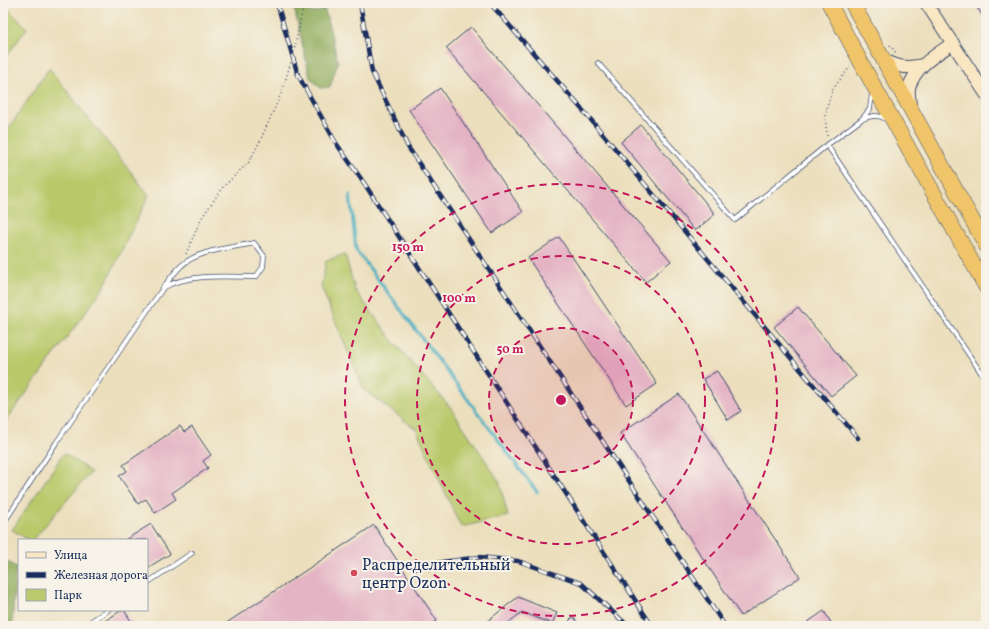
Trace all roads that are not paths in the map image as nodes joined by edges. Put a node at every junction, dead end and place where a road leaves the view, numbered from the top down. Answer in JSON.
{"nodes":[{"id":1,"x":829,"y":3,"type":"edge"},
{"id":2,"x":852,"y":3,"type":"edge"},
{"id":3,"x":926,"y":3,"type":"edge"},
{"id":4,"x":952,"y":43,"type":"junction"},
{"id":5,"x":882,"y":59,"type":"junction"},
{"id":6,"x":598,"y":63,"type":"dead end"},
{"id":7,"x":922,"y":65,"type":"junction"},
{"id":8,"x":871,"y":81,"type":"junction"},
{"id":9,"x":986,"y":94,"type":"edge"},
{"id":10,"x":910,"y":109,"type":"junction"},
{"id":11,"x":862,"y":119,"type":"junction"},
{"id":12,"x":895,"y":124,"type":"junction"},
{"id":13,"x":827,"y":145,"type":"junction"},
{"id":14,"x":986,"y":245,"type":"edge"},
{"id":15,"x":986,"y":287,"type":"edge"},
{"id":16,"x":163,"y":288,"type":"junction"},
{"id":17,"x":986,"y":380,"type":"edge"},
{"id":18,"x":3,"y":524,"type":"edge"},
{"id":19,"x":192,"y":553,"type":"dead end"},
{"id":20,"x":148,"y":582,"type":"edge"},
{"id":21,"x":106,"y":611,"type":"edge"},
{"id":22,"x":84,"y":626,"type":"edge"}],
"edges":[{"from":1,"to":8,"type":"highway"},
{"from":2,"to":5,"type":"highway"},
{"from":3,"to":4,"type":"street"},
{"from":4,"to":7,"type":"street"},
{"from":4,"to":9,"type":"street"},
{"from":5,"to":7,"type":"street"},
{"from":5,"to":10,"type":"highway"},
{"from":6,"to":13,"type":"lane"},
{"from":7,"to":10,"type":"street"},
{"from":8,"to":11,"type":"lane"},
{"from":8,"to":12,"type":"highway"},
{"from":10,"to":14,"type":"highway"},
{"from":11,"to":12,"type":"lane"},
{"from":11,"to":13,"type":"lane"},
{"from":12,"to":15,"type":"highway"},
{"from":13,"to":17,"type":"lane"},
{"from":16,"to":16,"type":"lane"},
{"from":16,"to":18,"type":"lane"},
{"from":19,"to":20,"type":"lane"},
{"from":21,"to":22,"type":"lane"}]}
